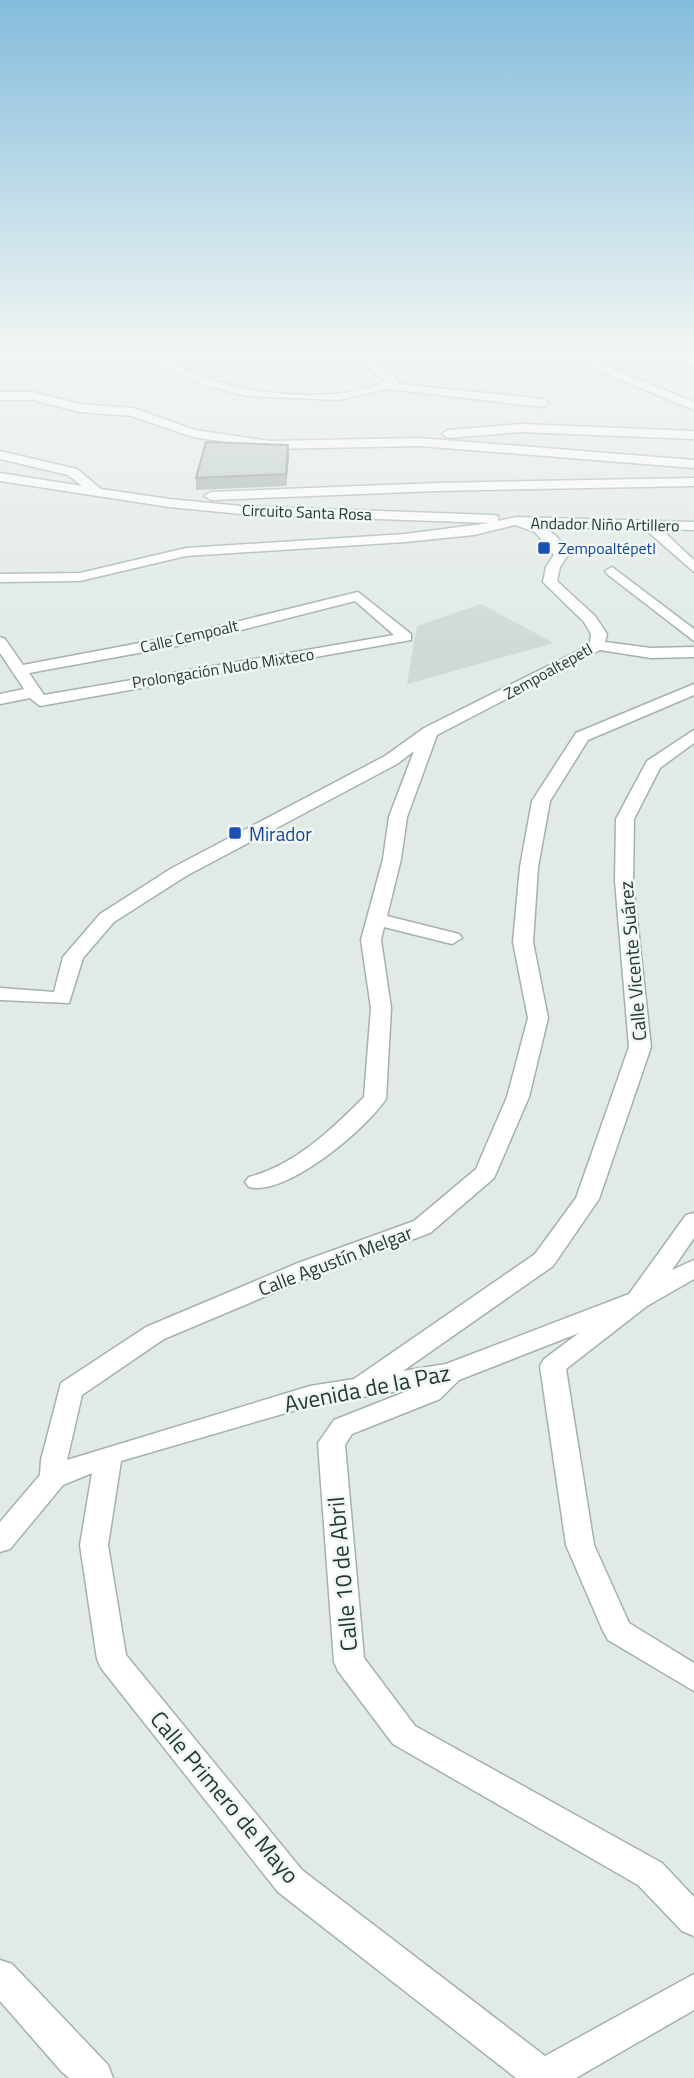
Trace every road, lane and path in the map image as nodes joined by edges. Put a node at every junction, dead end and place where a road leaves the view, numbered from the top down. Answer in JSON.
{"nodes":[{"id":1,"x":422,"y":448,"type":"edge"},
{"id":2,"x":0,"y":455,"type":"edge"},
{"id":3,"x":694,"y":464,"type":"edge"},
{"id":4,"x":519,"y":467,"type":"junction"},
{"id":5,"x":0,"y":477,"type":"edge"},
{"id":6,"x":694,"y":482,"type":"edge"},
{"id":7,"x":100,"y":492,"type":"junction"},
{"id":8,"x":142,"y":499,"type":"junction"},
{"id":9,"x":516,"y":521,"type":"junction"},
{"id":10,"x":650,"y":526,"type":"junction"},
{"id":11,"x":694,"y":526,"type":"edge"},
{"id":12,"x":694,"y":568,"type":"edge"},
{"id":13,"x":612,"y":571,"type":"dead end"},
{"id":14,"x":0,"y":578,"type":"edge"},
{"id":15,"x":694,"y":636,"type":"edge"},
{"id":16,"x":406,"y":638,"type":"joint"},
{"id":17,"x":0,"y":642,"type":"edge"},
{"id":18,"x":597,"y":645,"type":"junction"},
{"id":19,"x":694,"y":652,"type":"edge"},
{"id":20,"x":19,"y":670,"type":"junction"},
{"id":21,"x":694,"y":689,"type":"edge"},
{"id":22,"x":37,"y":696,"type":"junction"},
{"id":23,"x":0,"y":699,"type":"edge"},
{"id":24,"x":430,"y":732,"type":"junction"},
{"id":25,"x":694,"y":735,"type":"edge"},
{"id":26,"x":377,"y":919,"type":"junction"},
{"id":27,"x":452,"y":938,"type":"dead end"},
{"id":28,"x":0,"y":994,"type":"edge"},
{"id":29,"x":257,"y":1182,"type":"dead end"},
{"id":30,"x":694,"y":1221,"type":"edge"},
{"id":31,"x":694,"y":1268,"type":"edge"},
{"id":32,"x":638,"y":1300,"type":"junction"},
{"id":33,"x":450,"y":1373,"type":"junction"},
{"id":34,"x":359,"y":1389,"type":"junction"},
{"id":35,"x":109,"y":1455,"type":"junction"},
{"id":36,"x":53,"y":1478,"type":"junction"},
{"id":37,"x":0,"y":1541,"type":"edge"},
{"id":38,"x":694,"y":1678,"type":"edge"},
{"id":39,"x":694,"y":1920,"type":"edge"},
{"id":40,"x":0,"y":1976,"type":"edge"},
{"id":41,"x":694,"y":1991,"type":"edge"},
{"id":42,"x":543,"y":2077,"type":"edge"},
{"id":43,"x":95,"y":2078,"type":"edge"}],
"edges":[{"from":1,"to":4,"type":"street"},
{"from":2,"to":7,"type":"street"},
{"from":3,"to":4,"type":"street"},
{"from":4,"to":6,"type":"street"},
{"from":4,"to":8,"type":"street"},
{"from":5,"to":7,"type":"street","name":"Circuito Santa Rosa"},
{"from":7,"to":8,"type":"street","name":"Circuito Santa Rosa"},
{"from":8,"to":9,"type":"street","name":"Circuito Santa Rosa"},
{"from":9,"to":10,"type":"street","name":"Andador Niño Artillero"},
{"from":9,"to":14,"type":"street"},
{"from":9,"to":18,"type":"street","name":"Zempoaltepetl"},
{"from":10,"to":11,"type":"street","name":"Andador Niño Artillero"},
{"from":10,"to":12,"type":"street"},
{"from":13,"to":15,"type":"street"},
{"from":16,"to":20,"type":"street","name":"Calle Cempoalt"},
{"from":16,"to":22,"type":"street","name":"Prolongación Nudo Mixteco"},
{"from":17,"to":20,"type":"street"},
{"from":18,"to":19,"type":"street"},
{"from":18,"to":24,"type":"street","name":"Zempoaltepetl"},
{"from":20,"to":22,"type":"street"},
{"from":21,"to":36,"type":"street","name":"Calle Agustín Melgar"},
{"from":22,"to":23,"type":"street","name":"Prolongación Nudo Mixteco"},
{"from":24,"to":26,"type":"street"},
{"from":24,"to":28,"type":"street","name":"Zempoaltepetl"},
{"from":25,"to":34,"type":"street","name":"Calle Vicente Suárez"},
{"from":26,"to":27,"type":"street"},
{"from":26,"to":29,"type":"street"},
{"from":30,"to":32,"type":"street"},
{"from":31,"to":32,"type":"street","name":"Avenida de la Paz"},
{"from":32,"to":33,"type":"street","name":"Avenida de la Paz"},
{"from":32,"to":38,"type":"street"},
{"from":33,"to":34,"type":"street","name":"Avenida de la Paz"},
{"from":33,"to":39,"type":"street","name":"Calle 10 de Abril"},
{"from":34,"to":35,"type":"street","name":"Avenida de la Paz"},
{"from":35,"to":36,"type":"street","name":"Avenida de la Paz"},
{"from":35,"to":42,"type":"street","name":"Calle Primero de Mayo"},
{"from":36,"to":37,"type":"street"},
{"from":40,"to":43,"type":"street"},
{"from":41,"to":42,"type":"street"}]}
